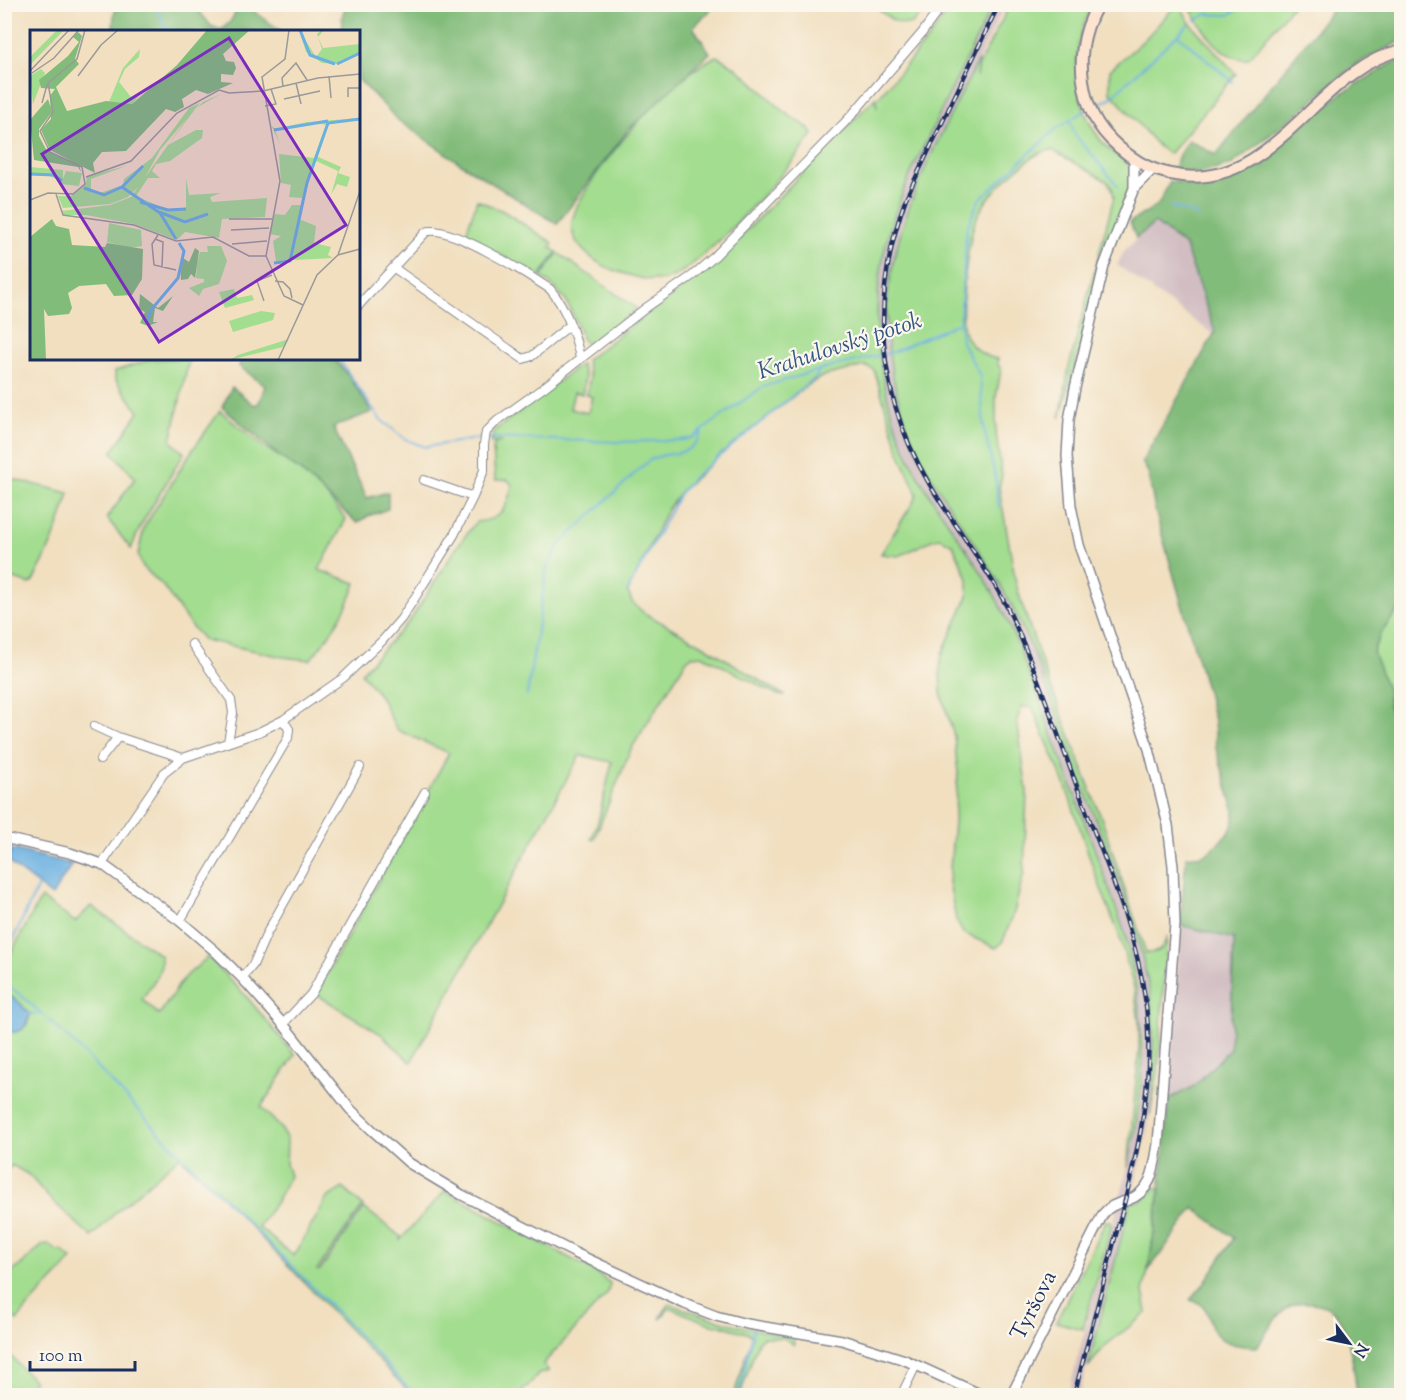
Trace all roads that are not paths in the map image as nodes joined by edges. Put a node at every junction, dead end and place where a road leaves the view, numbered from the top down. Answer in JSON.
{"nodes":[{"id":1,"x":943,"y":4,"type":"edge"},
{"id":2,"x":1098,"y":4,"type":"edge"},
{"id":3,"x":1401,"y":50,"type":"edge"},
{"id":4,"x":1134,"y":159,"type":"junction"},
{"id":5,"x":1158,"y":171,"type":"junction"},
{"id":6,"x":1134,"y":188,"type":"junction"},
{"id":7,"x":394,"y":268,"type":"junction"},
{"id":8,"x":360,"y":304,"type":"edge"},
{"id":9,"x":570,"y":325,"type":"junction"},
{"id":10,"x":580,"y":358,"type":"junction"},
{"id":11,"x":424,"y":480,"type":"dead end"},
{"id":12,"x":473,"y":497,"type":"junction"},
{"id":13,"x":192,"y":644,"type":"dead end"},
{"id":14,"x":283,"y":720,"type":"junction"},
{"id":15,"x":94,"y":726,"type":"dead end"},
{"id":16,"x":4,"y":737,"type":"edge"},
{"id":17,"x":118,"y":737,"type":"junction"},
{"id":18,"x":228,"y":742,"type":"junction"},
{"id":19,"x":4,"y":744,"type":"edge"},
{"id":20,"x":183,"y":758,"type":"junction"},
{"id":21,"x":100,"y":760,"type":"dead end"},
{"id":22,"x":360,"y":767,"type":"dead end"},
{"id":23,"x":425,"y":792,"type":"dead end"},
{"id":24,"x":4,"y":838,"type":"edge"},
{"id":25,"x":102,"y":864,"type":"junction"},
{"id":26,"x":180,"y":921,"type":"junction"},
{"id":27,"x":242,"y":978,"type":"junction"},
{"id":28,"x":283,"y":1024,"type":"junction"},
{"id":29,"x":916,"y":1365,"type":"junction"},
{"id":30,"x":901,"y":1395,"type":"edge"},
{"id":31,"x":984,"y":1395,"type":"edge"},
{"id":32,"x":1011,"y":1395,"type":"edge"}],
"edges":[{"from":1,"to":10,"type":"street"},
{"from":2,"to":4,"type":"main road"},
{"from":3,"to":5,"type":"main road"},
{"from":4,"to":5,"type":"main road"},
{"from":4,"to":6,"type":"street"},
{"from":5,"to":6,"type":"street"},
{"from":6,"to":32,"type":"street","name":"Tyršova"},
{"from":7,"to":8,"type":"street"},
{"from":7,"to":9,"type":"street"},
{"from":7,"to":9,"type":"street"},
{"from":9,"to":10,"type":"street"},
{"from":10,"to":12,"type":"street"},
{"from":11,"to":12,"type":"street"},
{"from":12,"to":14,"type":"street"},
{"from":13,"to":18,"type":"street"},
{"from":14,"to":18,"type":"street"},
{"from":14,"to":26,"type":"street"},
{"from":15,"to":17,"type":"street"},
{"from":16,"to":19,"type":"street"},
{"from":17,"to":20,"type":"street"},
{"from":17,"to":21,"type":"street"},
{"from":18,"to":20,"type":"street"},
{"from":20,"to":25,"type":"street"},
{"from":22,"to":27,"type":"street"},
{"from":23,"to":28,"type":"street"},
{"from":24,"to":25,"type":"street"},
{"from":25,"to":26,"type":"street"},
{"from":26,"to":27,"type":"street"},
{"from":27,"to":28,"type":"street"},
{"from":28,"to":29,"type":"street"},
{"from":29,"to":30,"type":"street"},
{"from":29,"to":31,"type":"street"}]}
